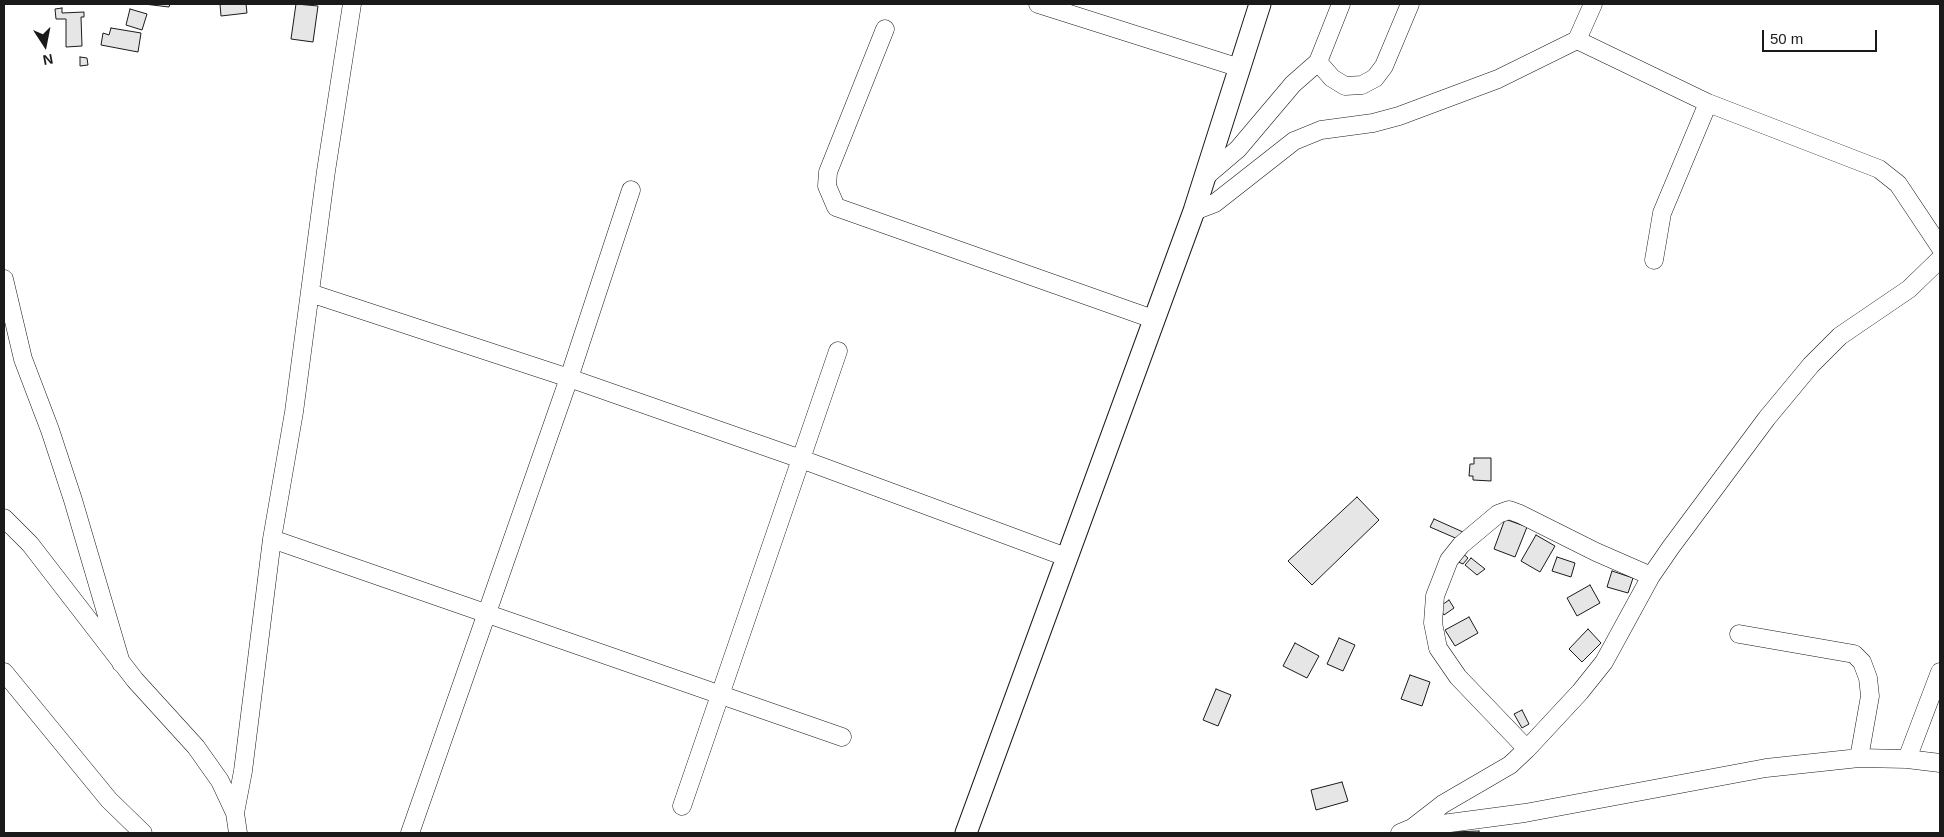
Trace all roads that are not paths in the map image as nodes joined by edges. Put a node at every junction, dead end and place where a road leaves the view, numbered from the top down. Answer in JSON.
{"nodes":[{"id":1,"x":352,"y":4,"type":"edge"},
{"id":2,"x":1038,"y":4,"type":"edge"},
{"id":3,"x":1260,"y":4,"type":"edge"},
{"id":4,"x":1341,"y":4,"type":"edge"},
{"id":5,"x":1410,"y":4,"type":"edge"},
{"id":6,"x":1593,"y":4,"type":"edge"},
{"id":7,"x":885,"y":29,"type":"dead end"},
{"id":8,"x":1578,"y":40,"type":"junction"},
{"id":9,"x":1318,"y":62,"type":"junction"},
{"id":10,"x":1240,"y":68,"type":"junction"},
{"id":11,"x":1708,"y":103,"type":"junction"},
{"id":12,"x":1204,"y":178,"type":"junction"},
{"id":13,"x":631,"y":190,"type":"dead end"},
{"id":14,"x":1194,"y":211,"type":"junction"},
{"id":15,"x":1940,"y":247,"type":"edge"},
{"id":16,"x":1940,"y":259,"type":"edge"},
{"id":17,"x":1654,"y":260,"type":"dead end"},
{"id":18,"x":4,"y":279,"type":"edge"},
{"id":19,"x":310,"y":293,"type":"junction"},
{"id":20,"x":1153,"y":319,"type":"junction"},
{"id":21,"x":838,"y":351,"type":"dead end"},
{"id":22,"x":570,"y":378,"type":"junction"},
{"id":23,"x":801,"y":459,"type":"junction"},
{"id":24,"x":4,"y":518,"type":"edge"},
{"id":25,"x":272,"y":539,"type":"junction"},
{"id":26,"x":1066,"y":557,"type":"junction"},
{"id":27,"x":1652,"y":576,"type":"junction"},
{"id":28,"x":487,"y":615,"type":"junction"},
{"id":29,"x":1739,"y":634,"type":"dead end"},
{"id":30,"x":122,"y":662,"type":"junction"},
{"id":31,"x":4,"y":672,"type":"edge"},
{"id":32,"x":1940,"y":672,"type":"edge"},
{"id":33,"x":721,"y":694,"type":"junction"},
{"id":34,"x":842,"y":737,"type":"dead end"},
{"id":35,"x":1527,"y":749,"type":"junction"},
{"id":36,"x":1859,"y":758,"type":"junction"},
{"id":37,"x":1906,"y":759,"type":"junction"},
{"id":38,"x":1940,"y":763,"type":"edge"},
{"id":39,"x":682,"y":806,"type":"dead end"},
{"id":40,"x":235,"y":813,"type":"junction"},
{"id":41,"x":1406,"y":831,"type":"edge"},
{"id":42,"x":143,"y":833,"type":"edge"},
{"id":43,"x":238,"y":833,"type":"edge"},
{"id":44,"x":410,"y":833,"type":"edge"},
{"id":45,"x":966,"y":833,"type":"edge"}],
"edges":[{"from":1,"to":19,"type":"street"},
{"from":2,"to":10,"type":"street"},
{"from":3,"to":10,"type":"main road"},
{"from":4,"to":9,"type":"street"},
{"from":5,"to":9,"type":"street"},
{"from":6,"to":8,"type":"street"},
{"from":7,"to":20,"type":"street"},
{"from":8,"to":11,"type":"street"},
{"from":8,"to":14,"type":"street"},
{"from":9,"to":12,"type":"street"},
{"from":10,"to":12,"type":"main road"},
{"from":11,"to":15,"type":"street"},
{"from":11,"to":17,"type":"street"},
{"from":12,"to":14,"type":"main road"},
{"from":13,"to":22,"type":"street"},
{"from":14,"to":20,"type":"main road"},
{"from":16,"to":27,"type":"street"},
{"from":18,"to":30,"type":"street"},
{"from":19,"to":22,"type":"street"},
{"from":19,"to":25,"type":"street"},
{"from":20,"to":26,"type":"main road"},
{"from":21,"to":23,"type":"street"},
{"from":22,"to":23,"type":"street"},
{"from":22,"to":28,"type":"street"},
{"from":23,"to":26,"type":"street"},
{"from":23,"to":33,"type":"street"},
{"from":24,"to":30,"type":"street"},
{"from":25,"to":28,"type":"street"},
{"from":25,"to":40,"type":"street"},
{"from":26,"to":45,"type":"main road"},
{"from":27,"to":35,"type":"street"},
{"from":27,"to":35,"type":"street"},
{"from":28,"to":33,"type":"street"},
{"from":28,"to":44,"type":"street"},
{"from":29,"to":36,"type":"street"},
{"from":30,"to":40,"type":"street"},
{"from":31,"to":42,"type":"street"},
{"from":32,"to":37,"type":"street"},
{"from":33,"to":34,"type":"street"},
{"from":33,"to":39,"type":"street"},
{"from":35,"to":41,"type":"street"},
{"from":36,"to":37,"type":"street"},
{"from":36,"to":41,"type":"street"},
{"from":37,"to":38,"type":"street"},
{"from":40,"to":43,"type":"street"}]}
